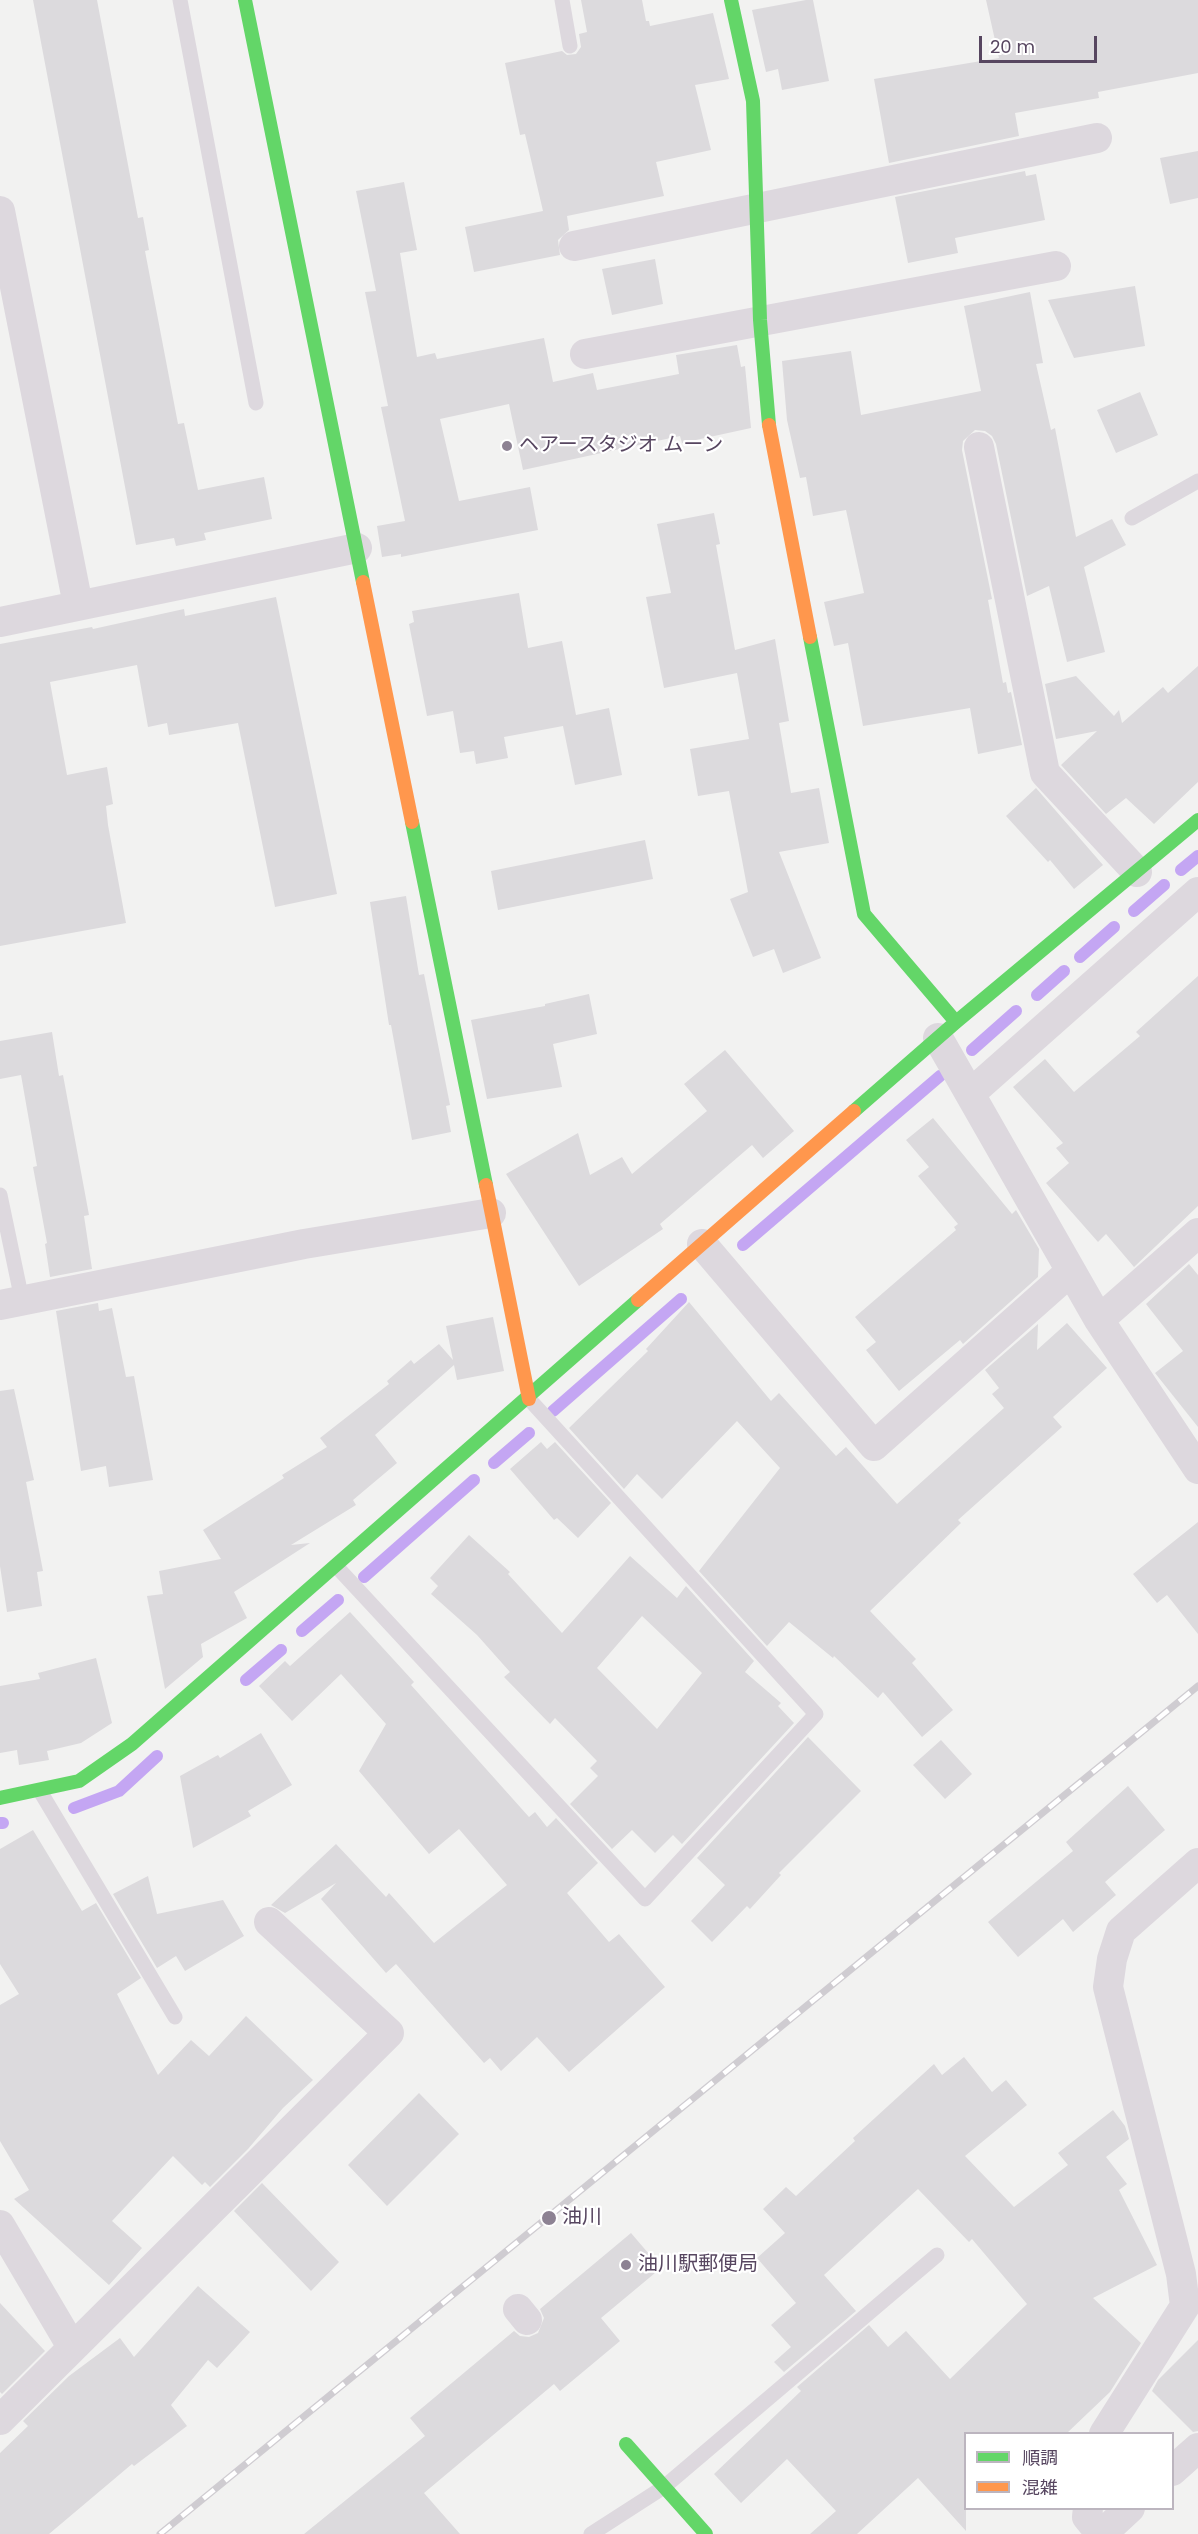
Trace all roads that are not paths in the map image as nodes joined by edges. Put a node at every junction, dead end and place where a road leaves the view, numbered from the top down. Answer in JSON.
{"nodes":[{"id":1,"x":180,"y":0,"type":"edge"},
{"id":2,"x":245,"y":0,"type":"edge"},
{"id":3,"x":562,"y":0,"type":"edge"},
{"id":4,"x":731,"y":0,"type":"edge"},
{"id":5,"x":570,"y":46,"type":"dead end"},
{"id":6,"x":1097,"y":138,"type":"dead end"},
{"id":7,"x":757,"y":207,"type":"junction"},
{"id":8,"x":0,"y":211,"type":"edge"},
{"id":9,"x":574,"y":246,"type":"dead end"},
{"id":10,"x":1056,"y":266,"type":"dead end"},
{"id":11,"x":760,"y":320,"type":"junction"},
{"id":12,"x":585,"y":354,"type":"dead end"},
{"id":13,"x":256,"y":403,"type":"dead end"},
{"id":14,"x":979,"y":447,"type":"dead end"},
{"id":15,"x":1198,"y":481,"type":"edge"},
{"id":16,"x":1132,"y":518,"type":"dead end"},
{"id":17,"x":357,"y":548,"type":"junction"},
{"id":18,"x":78,"y":605,"type":"junction"},
{"id":19,"x":0,"y":622,"type":"edge"},
{"id":20,"x":1198,"y":820,"type":"edge"},
{"id":21,"x":1137,"y":872,"type":"junction"},
{"id":22,"x":1198,"y":892,"type":"edge"},
{"id":23,"x":947,"y":1030,"type":"junction"},
{"id":24,"x":971,"y":1093,"type":"junction"},
{"id":25,"x":0,"y":1195,"type":"edge"},
{"id":26,"x":491,"y":1213,"type":"junction"},
{"id":27,"x":1198,"y":1233,"type":"edge"},
{"id":28,"x":702,"y":1244,"type":"junction"},
{"id":29,"x":1071,"y":1271,"type":"junction"},
{"id":30,"x":11,"y":1303,"type":"edge"},
{"id":31,"x":1099,"y":1320,"type":"junction"},
{"id":32,"x":529,"y":1399,"type":"junction"},
{"id":33,"x":1198,"y":1469,"type":"edge"},
{"id":34,"x":336,"y":1566,"type":"junction"},
{"id":35,"x":40,"y":1791,"type":"junction"},
{"id":36,"x":0,"y":1798,"type":"edge"},
{"id":37,"x":1198,"y":1863,"type":"edge"},
{"id":38,"x":268,"y":1922,"type":"dead end"},
{"id":39,"x":175,"y":2017,"type":"dead end"},
{"id":40,"x":0,"y":2224,"type":"edge"},
{"id":41,"x":937,"y":2255,"type":"dead end"},
{"id":42,"x":72,"y":2347,"type":"junction"},
{"id":43,"x":0,"y":2420,"type":"edge"},
{"id":44,"x":1105,"y":2432,"type":"edge"},
{"id":45,"x":626,"y":2444,"type":"dead end"},
{"id":46,"x":1198,"y":2448,"type":"edge"},
{"id":47,"x":1174,"y":2469,"type":"edge"},
{"id":48,"x":664,"y":2487,"type":"junction"},
{"id":49,"x":1088,"y":2510,"type":"edge"},
{"id":50,"x":1128,"y":2510,"type":"edge"},
{"id":51,"x":591,"y":2534,"type":"edge"},
{"id":52,"x":706,"y":2534,"type":"edge"},
{"id":53,"x":1101,"y":2534,"type":"edge"}],
"edges":[{"from":1,"to":13,"type":"lane"},
{"from":2,"to":17,"type":"street"},
{"from":3,"to":5,"type":"lane"},
{"from":4,"to":7,"type":"street"},
{"from":6,"to":7,"type":"street"},
{"from":7,"to":9,"type":"street"},
{"from":7,"to":11,"type":"street"},
{"from":8,"to":18,"type":"street"},
{"from":10,"to":11,"type":"street"},
{"from":11,"to":12,"type":"street"},
{"from":11,"to":23,"type":"street"},
{"from":14,"to":21,"type":"street"},
{"from":15,"to":16,"type":"lane"},
{"from":17,"to":18,"type":"street"},
{"from":17,"to":26,"type":"street"},
{"from":18,"to":19,"type":"street"},
{"from":20,"to":21,"type":"street"},
{"from":21,"to":23,"type":"street"},
{"from":22,"to":24,"type":"street"},
{"from":23,"to":24,"type":"street"},
{"from":23,"to":28,"type":"street"},
{"from":24,"to":29,"type":"street"},
{"from":25,"to":30,"type":"lane"},
{"from":26,"to":30,"type":"street"},
{"from":26,"to":32,"type":"street"},
{"from":27,"to":31,"type":"street"},
{"from":28,"to":29,"type":"street"},
{"from":28,"to":32,"type":"street"},
{"from":29,"to":31,"type":"street"},
{"from":31,"to":33,"type":"street"},
{"from":32,"to":34,"type":"street"},
{"from":32,"to":34,"type":"lane"},
{"from":34,"to":35,"type":"street"},
{"from":35,"to":36,"type":"street"},
{"from":35,"to":39,"type":"lane"},
{"from":37,"to":44,"type":"street"},
{"from":38,"to":42,"type":"street"},
{"from":40,"to":42,"type":"street"},
{"from":41,"to":48,"type":"lane"},
{"from":42,"to":43,"type":"street"},
{"from":45,"to":48,"type":"street"},
{"from":46,"to":47,"type":"street"},
{"from":48,"to":51,"type":"lane"},
{"from":48,"to":52,"type":"street"},
{"from":49,"to":53,"type":"street"},
{"from":50,"to":53,"type":"street"}]}
